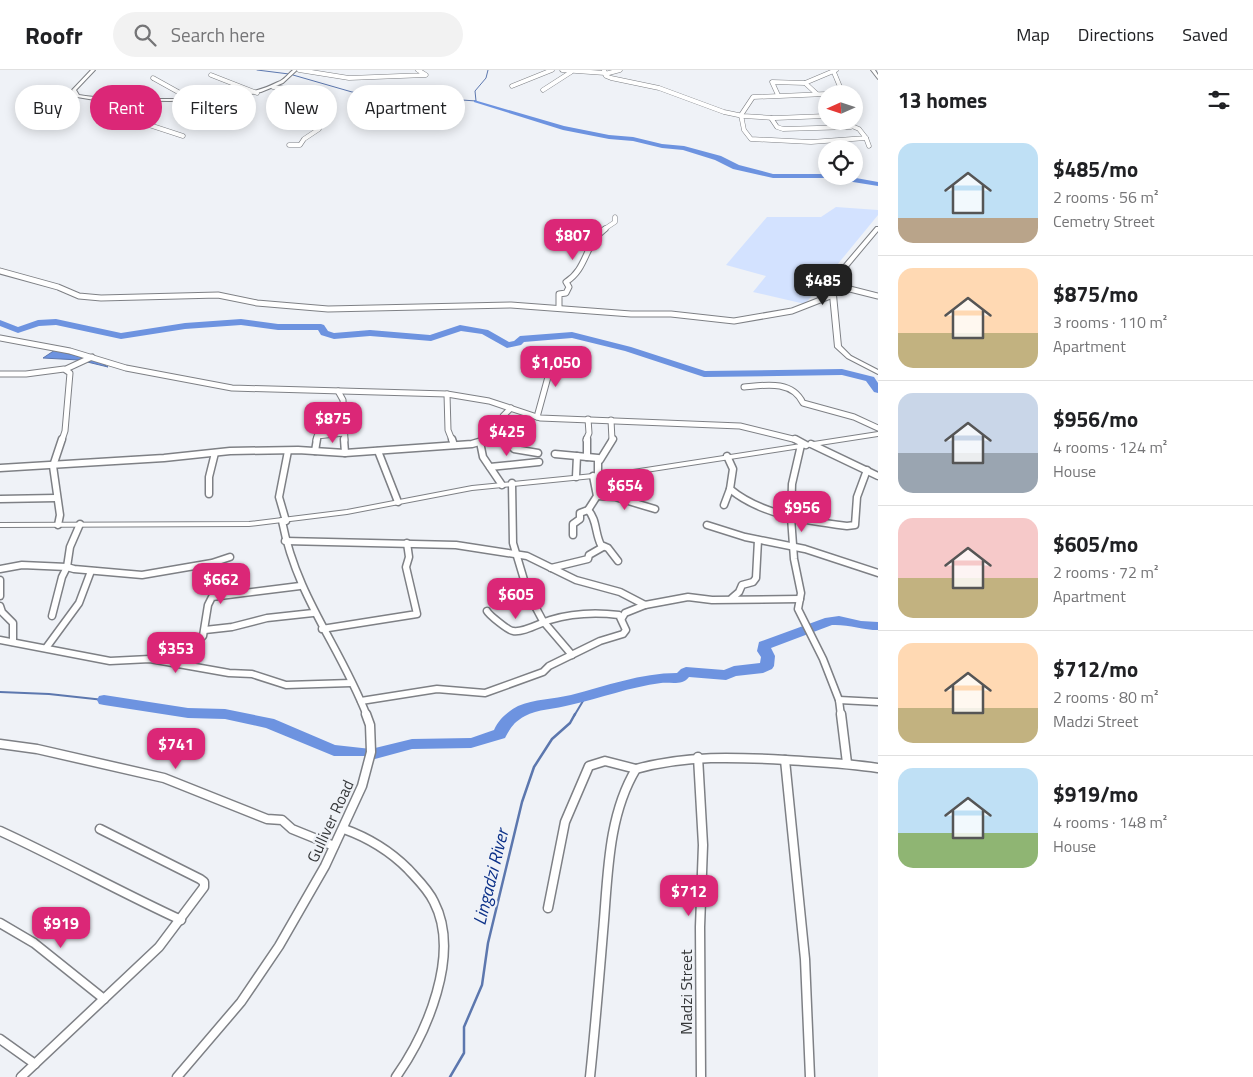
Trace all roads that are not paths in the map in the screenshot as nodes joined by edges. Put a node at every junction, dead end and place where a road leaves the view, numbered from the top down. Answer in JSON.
{"nodes":[{"id":1,"x":93,"y":70,"type":"edge"},
{"id":2,"x":295,"y":70,"type":"edge"},
{"id":3,"x":299,"y":70,"type":"edge"},
{"id":4,"x":418,"y":70,"type":"edge"},
{"id":5,"x":552,"y":70,"type":"edge"},
{"id":6,"x":562,"y":70,"type":"edge"},
{"id":7,"x":620,"y":70,"type":"edge"},
{"id":8,"x":834,"y":70,"type":"edge"},
{"id":9,"x":873,"y":70,"type":"edge"},
{"id":10,"x":571,"y":72,"type":"junction"},
{"id":11,"x":604,"y":72,"type":"edge"},
{"id":12,"x":211,"y":75,"type":"dead end"},
{"id":13,"x":153,"y":78,"type":"dead end"},
{"id":14,"x":878,"y":78,"type":"edge"},
{"id":15,"x":805,"y":82,"type":"junction"},
{"id":16,"x":236,"y":85,"type":"edge"},
{"id":17,"x":276,"y":85,"type":"edge"},
{"id":18,"x":840,"y":85,"type":"edge"},
{"id":19,"x":512,"y":86,"type":"dead end"},
{"id":20,"x":172,"y":89,"type":"edge"},
{"id":21,"x":266,"y":89,"type":"edge"},
{"id":22,"x":543,"y":90,"type":"dead end"},
{"id":23,"x":256,"y":93,"type":"edge"},
{"id":24,"x":816,"y":94,"type":"joint"},
{"id":25,"x":778,"y":95,"type":"junction"},
{"id":26,"x":90,"y":98,"type":"edge"},
{"id":27,"x":740,"y":115,"type":"junction"},
{"id":28,"x":818,"y":116,"type":"edge"},
{"id":29,"x":771,"y":118,"type":"junction"},
{"id":30,"x":818,"y":128,"type":"edge"},
{"id":31,"x":162,"y":129,"type":"edge"},
{"id":32,"x":317,"y":130,"type":"edge"},
{"id":33,"x":860,"y":130,"type":"edge"},
{"id":34,"x":183,"y":136,"type":"dead end"},
{"id":35,"x":866,"y":138,"type":"junction"},
{"id":36,"x":289,"y":146,"type":"dead end"},
{"id":37,"x":870,"y":146,"type":"dead end"},
{"id":38,"x":614,"y":217,"type":"dead end"},
{"id":39,"x":878,"y":228,"type":"edge"},
{"id":40,"x":0,"y":271,"type":"edge"},
{"id":41,"x":834,"y":285,"type":"junction"},
{"id":42,"x":833,"y":295,"type":"junction"},
{"id":43,"x":878,"y":296,"type":"edge"},
{"id":44,"x":559,"y":308,"type":"junction"},
{"id":45,"x":0,"y":338,"type":"edge"},
{"id":46,"x":554,"y":355,"type":"dead end"},
{"id":47,"x":92,"y":357,"type":"junction"},
{"id":48,"x":66,"y":369,"type":"junction"},
{"id":49,"x":878,"y":372,"type":"edge"},
{"id":50,"x":0,"y":374,"type":"edge"},
{"id":51,"x":744,"y":387,"type":"dead end"},
{"id":52,"x":338,"y":391,"type":"junction"},
{"id":53,"x":447,"y":394,"type":"junction"},
{"id":54,"x":511,"y":408,"type":"junction"},
{"id":55,"x":537,"y":417,"type":"junction"},
{"id":56,"x":588,"y":419,"type":"junction"},
{"id":57,"x":611,"y":420,"type":"junction"},
{"id":58,"x":503,"y":428,"type":"junction"},
{"id":59,"x":878,"y":428,"type":"edge"},
{"id":60,"x":344,"y":433,"type":"junction"},
{"id":61,"x":878,"y":434,"type":"edge"},
{"id":62,"x":480,"y":442,"type":"junction"},
{"id":63,"x":454,"y":445,"type":"junction"},
{"id":64,"x":806,"y":445,"type":"junction"},
{"id":65,"x":288,"y":451,"type":"junction"},
{"id":66,"x":315,"y":451,"type":"junction"},
{"id":67,"x":378,"y":451,"type":"junction"},
{"id":68,"x":215,"y":452,"type":"junction"},
{"id":69,"x":345,"y":453,"type":"junction"},
{"id":70,"x":538,"y":453,"type":"dead end"},
{"id":71,"x":555,"y":454,"type":"dead end"},
{"id":72,"x":577,"y":456,"type":"junction"},
{"id":73,"x":727,"y":456,"type":"junction"},
{"id":74,"x":586,"y":457,"type":"junction"},
{"id":75,"x":600,"y":460,"type":"junction"},
{"id":76,"x":539,"y":462,"type":"dead end"},
{"id":77,"x":53,"y":466,"type":"junction"},
{"id":78,"x":490,"y":467,"type":"junction"},
{"id":79,"x":0,"y":468,"type":"edge"},
{"id":80,"x":867,"y":470,"type":"junction"},
{"id":81,"x":595,"y":475,"type":"junction"},
{"id":82,"x":878,"y":476,"type":"edge"},
{"id":83,"x":576,"y":477,"type":"junction"},
{"id":84,"x":512,"y":483,"type":"junction"},
{"id":85,"x":502,"y":484,"type":"junction"},
{"id":86,"x":730,"y":489,"type":"junction"},
{"id":87,"x":209,"y":494,"type":"dead end"},
{"id":88,"x":597,"y":496,"type":"junction"},
{"id":89,"x":0,"y":498,"type":"edge"},
{"id":90,"x":56,"y":498,"type":"junction"},
{"id":91,"x":398,"y":502,"type":"junction"},
{"id":92,"x":724,"y":505,"type":"dead end"},
{"id":93,"x":655,"y":509,"type":"dead end"},
{"id":94,"x":588,"y":510,"type":"junction"},
{"id":95,"x":791,"y":516,"type":"junction"},
{"id":96,"x":284,"y":521,"type":"junction"},
{"id":97,"x":58,"y":524,"type":"junction"},
{"id":98,"x":80,"y":524,"type":"junction"},
{"id":99,"x":0,"y":525,"type":"edge"},
{"id":100,"x":707,"y":525,"type":"dead end"},
{"id":101,"x":572,"y":535,"type":"dead end"},
{"id":102,"x":758,"y":540,"type":"junction"},
{"id":103,"x":285,"y":541,"type":"junction"},
{"id":104,"x":407,"y":543,"type":"junction"},
{"id":105,"x":792,"y":546,"type":"junction"},
{"id":106,"x":603,"y":547,"type":"junction"},
{"id":107,"x":514,"y":554,"type":"junction"},
{"id":108,"x":230,"y":557,"type":"dead end"},
{"id":109,"x":618,"y":562,"type":"dead end"},
{"id":110,"x":67,"y":566,"type":"junction"},
{"id":111,"x":0,"y":568,"type":"edge"},
{"id":112,"x":551,"y":568,"type":"junction"},
{"id":113,"x":90,"y":571,"type":"junction"},
{"id":114,"x":878,"y":573,"type":"edge"},
{"id":115,"x":0,"y":580,"type":"edge"},
{"id":116,"x":300,"y":586,"type":"junction"},
{"id":117,"x":0,"y":596,"type":"edge"},
{"id":118,"x":732,"y":598,"type":"junction"},
{"id":119,"x":800,"y":599,"type":"junction"},
{"id":120,"x":645,"y":605,"type":"junction"},
{"id":121,"x":0,"y":606,"type":"edge"},
{"id":122,"x":487,"y":611,"type":"dead end"},
{"id":123,"x":313,"y":613,"type":"junction"},
{"id":124,"x":52,"y":616,"type":"dead end"},
{"id":125,"x":622,"y":618,"type":"junction"},
{"id":126,"x":543,"y":621,"type":"junction"},
{"id":127,"x":322,"y":629,"type":"junction"},
{"id":128,"x":205,"y":630,"type":"junction"},
{"id":129,"x":0,"y":640,"type":"edge"},
{"id":130,"x":13,"y":642,"type":"junction"},
{"id":131,"x":46,"y":648,"type":"junction"},
{"id":132,"x":572,"y":655,"type":"junction"},
{"id":133,"x":177,"y":663,"type":"junction"},
{"id":134,"x":351,"y":683,"type":"junction"},
{"id":135,"x":839,"y":700,"type":"junction"},
{"id":136,"x":361,"y":701,"type":"junction"},
{"id":137,"x":878,"y":702,"type":"edge"},
{"id":138,"x":0,"y":744,"type":"edge"},
{"id":139,"x":698,"y":757,"type":"junction"},
{"id":140,"x":785,"y":760,"type":"junction"},
{"id":141,"x":847,"y":763,"type":"junction"},
{"id":142,"x":878,"y":768,"type":"edge"},
{"id":143,"x":636,"y":770,"type":"junction"},
{"id":144,"x":100,"y":829,"type":"dead end"},
{"id":145,"x":344,"y":829,"type":"junction"},
{"id":146,"x":0,"y":831,"type":"edge"},
{"id":147,"x":334,"y":846,"type":"junction"},
{"id":148,"x":548,"y":908,"type":"dead end"},
{"id":149,"x":181,"y":920,"type":"junction"},
{"id":150,"x":0,"y":923,"type":"edge"},
{"id":151,"x":104,"y":999,"type":"junction"},
{"id":152,"x":0,"y":1039,"type":"edge"},
{"id":153,"x":35,"y":1064,"type":"junction"},
{"id":154,"x":21,"y":1077,"type":"edge"},
{"id":155,"x":177,"y":1077,"type":"edge"},
{"id":156,"x":396,"y":1077,"type":"edge"},
{"id":157,"x":590,"y":1077,"type":"edge"},
{"id":158,"x":701,"y":1077,"type":"edge"},
{"id":159,"x":810,"y":1077,"type":"edge"}],
"edges":[{"from":1,"to":26,"type":"street"},
{"from":2,"to":17,"type":"street"},
{"from":3,"to":4,"type":"street"},
{"from":5,"to":19,"type":"street"},
{"from":6,"to":10,"type":"street"},
{"from":7,"to":11,"type":"street"},
{"from":8,"to":15,"type":"street"},
{"from":8,"to":18,"type":"street"},
{"from":9,"to":14,"type":"street"},
{"from":10,"to":11,"type":"street"},
{"from":10,"to":22,"type":"street"},
{"from":11,"to":27,"type":"street"},
{"from":12,"to":16,"type":"street"},
{"from":13,"to":20,"type":"street"},
{"from":15,"to":24,"type":"street"},
{"from":15,"to":25,"type":"street"},
{"from":21,"to":23,"type":"street"},
{"from":24,"to":25,"type":"street"},
{"from":25,"to":27,"type":"street"},
{"from":27,"to":29,"type":"street"},
{"from":27,"to":35,"type":"street"},
{"from":28,"to":29,"type":"street"},
{"from":29,"to":30,"type":"street"},
{"from":31,"to":34,"type":"street"},
{"from":32,"to":36,"type":"street"},
{"from":33,"to":35,"type":"street"},
{"from":35,"to":37,"type":"street"},
{"from":38,"to":44,"type":"street"},
{"from":39,"to":41,"type":"street"},
{"from":40,"to":44,"type":"street"},
{"from":41,"to":42,"type":"street"},
{"from":41,"to":43,"type":"street"},
{"from":42,"to":44,"type":"street"},
{"from":42,"to":49,"type":"street"},
{"from":45,"to":47,"type":"street"},
{"from":46,"to":55,"type":"street"},
{"from":47,"to":48,"type":"street"},
{"from":47,"to":52,"type":"street"},
{"from":48,"to":50,"type":"street"},
{"from":48,"to":77,"type":"street"},
{"from":51,"to":59,"type":"street"},
{"from":52,"to":53,"type":"street"},
{"from":52,"to":60,"type":"street"},
{"from":53,"to":54,"type":"street"},
{"from":53,"to":63,"type":"street"},
{"from":54,"to":55,"type":"street"},
{"from":54,"to":58,"type":"street"},
{"from":55,"to":56,"type":"street"},
{"from":56,"to":57,"type":"street"},
{"from":56,"to":74,"type":"street"},
{"from":57,"to":64,"type":"street"},
{"from":57,"to":75,"type":"street"},
{"from":58,"to":62,"type":"street"},
{"from":58,"to":70,"type":"street"},
{"from":60,"to":66,"type":"street"},
{"from":60,"to":69,"type":"street"},
{"from":61,"to":64,"type":"street"},
{"from":62,"to":63,"type":"street"},
{"from":62,"to":78,"type":"street"},
{"from":63,"to":67,"type":"street"},
{"from":64,"to":73,"type":"street"},
{"from":64,"to":80,"type":"street"},
{"from":64,"to":95,"type":"street"},
{"from":65,"to":66,"type":"street"},
{"from":65,"to":68,"type":"street"},
{"from":65,"to":96,"type":"street","name":"Gulliver Road"},
{"from":66,"to":69,"type":"street"},
{"from":67,"to":69,"type":"street"},
{"from":67,"to":91,"type":"street"},
{"from":68,"to":77,"type":"street"},
{"from":68,"to":87,"type":"street"},
{"from":71,"to":72,"type":"street"},
{"from":72,"to":74,"type":"street"},
{"from":72,"to":83,"type":"street"},
{"from":73,"to":81,"type":"street"},
{"from":73,"to":86,"type":"street"},
{"from":74,"to":75,"type":"street"},
{"from":75,"to":81,"type":"street"},
{"from":76,"to":78,"type":"street"},
{"from":77,"to":79,"type":"street"},
{"from":77,"to":90,"type":"street"},
{"from":78,"to":85,"type":"street"},
{"from":80,"to":82,"type":"street"},
{"from":80,"to":95,"type":"street"},
{"from":81,"to":83,"type":"street"},
{"from":81,"to":88,"type":"street"},
{"from":83,"to":84,"type":"street"},
{"from":84,"to":85,"type":"street"},
{"from":84,"to":107,"type":"street"},
{"from":85,"to":91,"type":"street"},
{"from":86,"to":92,"type":"street"},
{"from":86,"to":95,"type":"street"},
{"from":88,"to":93,"type":"street"},
{"from":88,"to":94,"type":"street"},
{"from":89,"to":90,"type":"street"},
{"from":90,"to":97,"type":"street"},
{"from":91,"to":96,"type":"street"},
{"from":94,"to":101,"type":"street"},
{"from":94,"to":106,"type":"street"},
{"from":95,"to":105,"type":"street"},
{"from":96,"to":98,"type":"street"},
{"from":96,"to":103,"type":"street","name":"Gulliver Road"},
{"from":97,"to":98,"type":"street"},
{"from":97,"to":99,"type":"street"},
{"from":98,"to":110,"type":"street"},
{"from":100,"to":102,"type":"street"},
{"from":102,"to":105,"type":"street"},
{"from":102,"to":118,"type":"street"},
{"from":103,"to":104,"type":"street"},
{"from":103,"to":116,"type":"street","name":"Gulliver Road"},
{"from":104,"to":107,"type":"street"},
{"from":104,"to":127,"type":"street"},
{"from":105,"to":114,"type":"street"},
{"from":105,"to":119,"type":"street"},
{"from":106,"to":109,"type":"street"},
{"from":106,"to":112,"type":"street"},
{"from":107,"to":112,"type":"street"},
{"from":107,"to":126,"type":"street"},
{"from":108,"to":113,"type":"street"},
{"from":110,"to":111,"type":"street"},
{"from":110,"to":113,"type":"street"},
{"from":110,"to":124,"type":"street"},
{"from":112,"to":120,"type":"street"},
{"from":113,"to":131,"type":"street"},
{"from":115,"to":117,"type":"street"},
{"from":116,"to":123,"type":"street","name":"Gulliver Road"},
{"from":116,"to":128,"type":"street"},
{"from":118,"to":119,"type":"street"},
{"from":118,"to":120,"type":"street"},
{"from":119,"to":135,"type":"street"},
{"from":120,"to":125,"type":"street"},
{"from":121,"to":130,"type":"street"},
{"from":122,"to":126,"type":"street"},
{"from":123,"to":127,"type":"street","name":"Gulliver Road"},
{"from":123,"to":128,"type":"street"},
{"from":125,"to":126,"type":"street"},
{"from":125,"to":132,"type":"street"},
{"from":126,"to":132,"type":"street"},
{"from":127,"to":134,"type":"street","name":"Gulliver Road"},
{"from":128,"to":133,"type":"street"},
{"from":129,"to":130,"type":"street"},
{"from":130,"to":131,"type":"street"},
{"from":131,"to":133,"type":"street"},
{"from":132,"to":136,"type":"street"},
{"from":133,"to":134,"type":"street"},
{"from":134,"to":136,"type":"street","name":"Gulliver Road"},
{"from":135,"to":137,"type":"street"},
{"from":135,"to":141,"type":"street"},
{"from":136,"to":145,"type":"street","name":"Gulliver Road"},
{"from":138,"to":147,"type":"street"},
{"from":139,"to":140,"type":"street"},
{"from":139,"to":143,"type":"street"},
{"from":139,"to":158,"type":"street","name":"Madzi Street"},
{"from":140,"to":141,"type":"street"},
{"from":140,"to":159,"type":"street"},
{"from":141,"to":142,"type":"street"},
{"from":143,"to":148,"type":"street"},
{"from":143,"to":157,"type":"street"},
{"from":144,"to":149,"type":"street"},
{"from":145,"to":147,"type":"street","name":"Gulliver Road"},
{"from":145,"to":156,"type":"street"},
{"from":146,"to":149,"type":"street"},
{"from":147,"to":155,"type":"street","name":"Gulliver Road"},
{"from":149,"to":151,"type":"street"},
{"from":150,"to":151,"type":"street"},
{"from":151,"to":153,"type":"street"},
{"from":152,"to":153,"type":"street"},
{"from":153,"to":154,"type":"street"}]}
